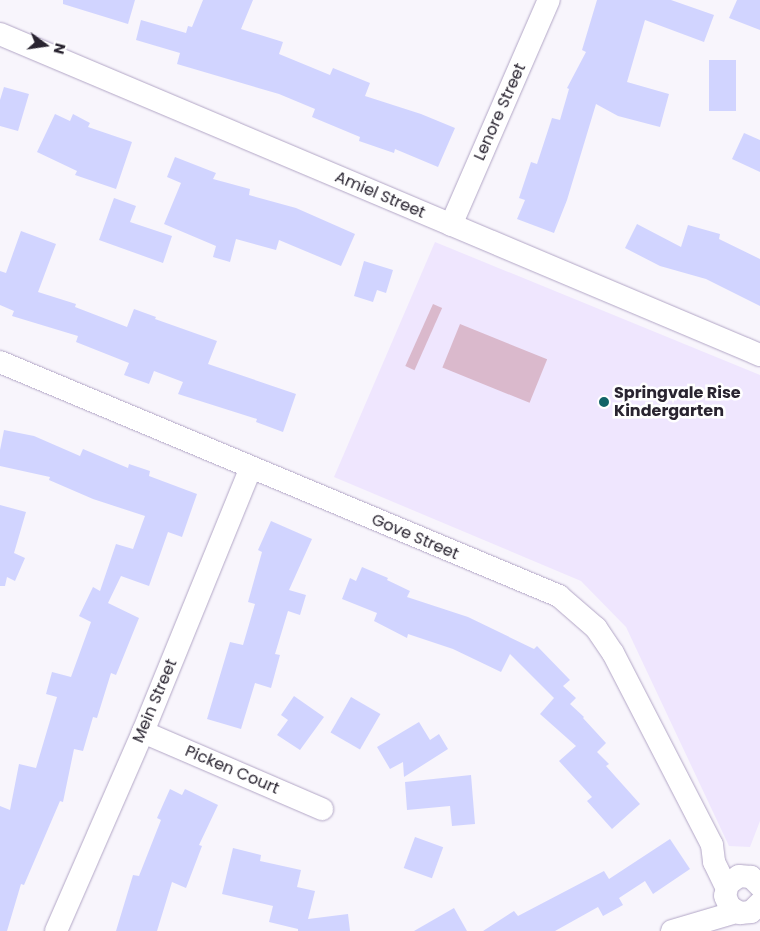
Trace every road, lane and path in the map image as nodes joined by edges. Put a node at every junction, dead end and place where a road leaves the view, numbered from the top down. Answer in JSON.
{"nodes":[{"id":1,"x":549,"y":0,"type":"edge"},
{"id":2,"x":0,"y":34,"type":"edge"},
{"id":3,"x":451,"y":225,"type":"junction"},
{"id":4,"x":760,"y":355,"type":"edge"},
{"id":5,"x":0,"y":362,"type":"edge"},
{"id":6,"x":251,"y":468,"type":"junction"},
{"id":7,"x":142,"y":732,"type":"junction"},
{"id":8,"x":322,"y":809,"type":"dead end"},
{"id":9,"x":743,"y":879,"type":"edge"},
{"id":10,"x":746,"y":915,"type":"edge"},
{"id":11,"x":675,"y":930,"type":"edge"},
{"id":12,"x":56,"y":931,"type":"edge"}],
"edges":[{"from":1,"to":3,"type":"street","name":"Lenore Street"},
{"from":2,"to":3,"type":"street","name":"Amiel Street"},
{"from":3,"to":4,"type":"street","name":"Amiel Street"},
{"from":5,"to":6,"type":"street","name":"Gove Street"},
{"from":6,"to":7,"type":"street","name":"Mein Street"},
{"from":6,"to":9,"type":"street","name":"Gove Street"},
{"from":7,"to":8,"type":"street","name":"Picken Court"},
{"from":7,"to":12,"type":"street","name":"Mein Street"},
{"from":9,"to":10,"type":"street","name":"Gove Street"},
{"from":9,"to":11,"type":"street"},
{"from":10,"to":11,"type":"street"}]}
